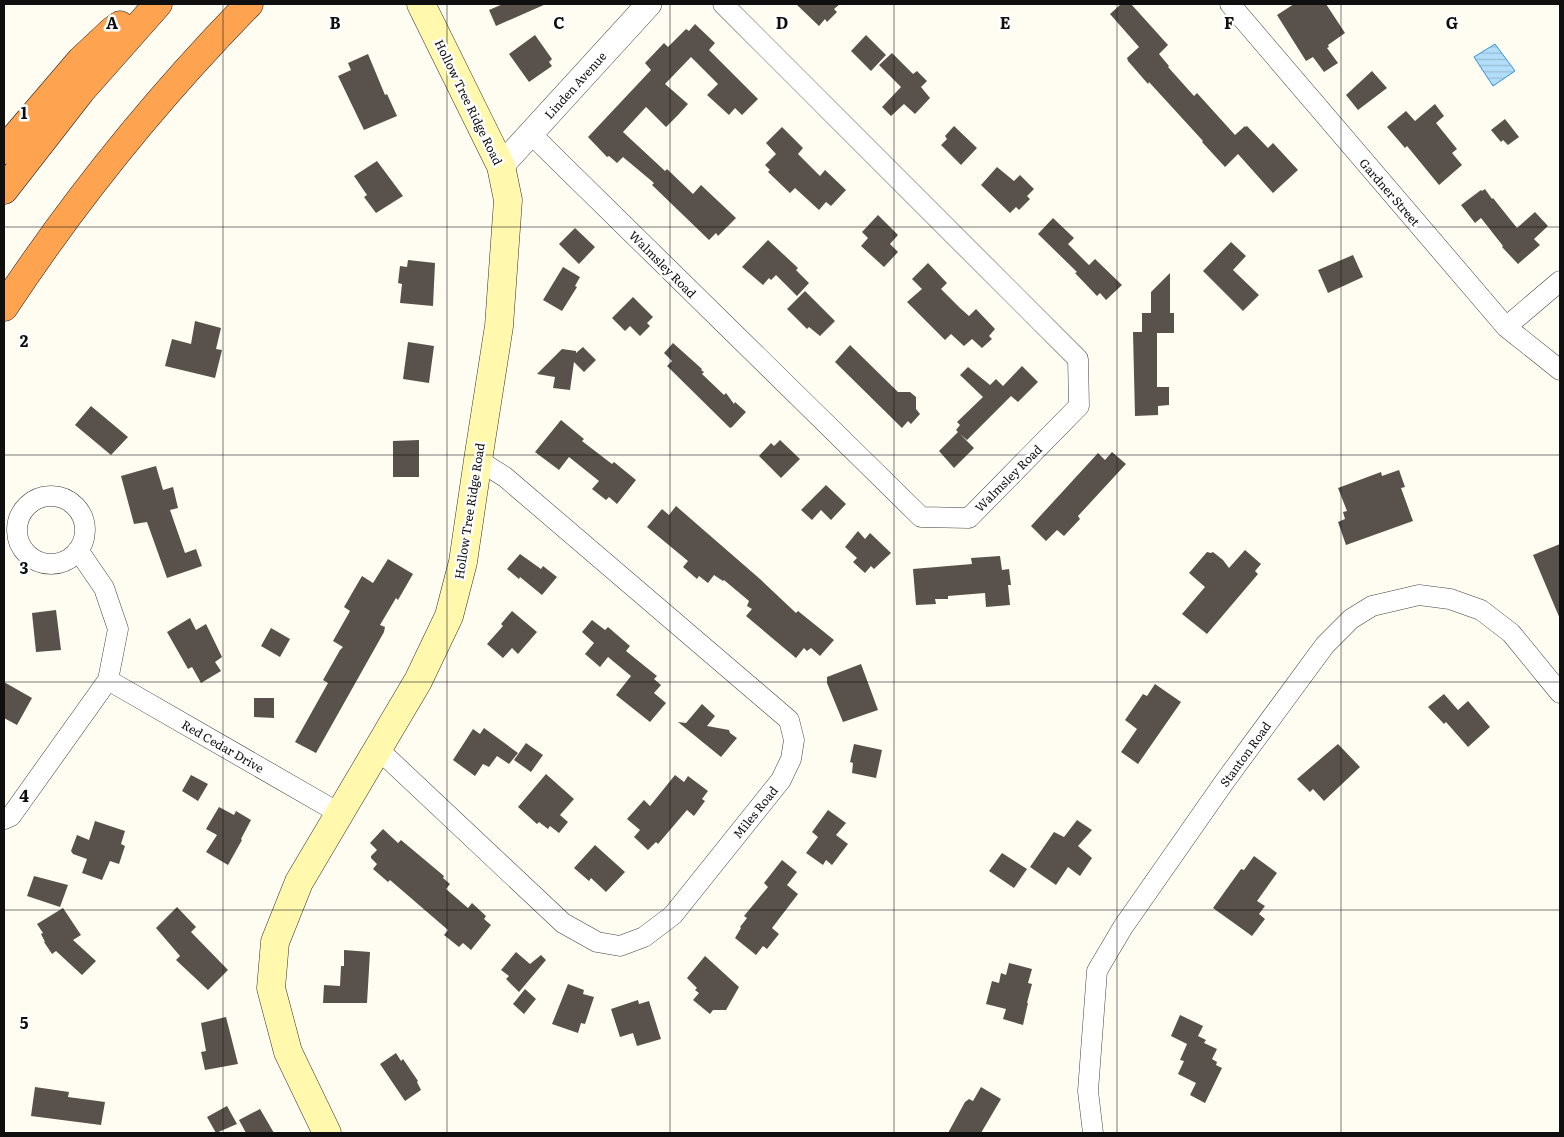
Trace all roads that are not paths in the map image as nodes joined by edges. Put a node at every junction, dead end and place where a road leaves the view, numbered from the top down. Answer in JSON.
{"nodes":[{"id":1,"x":152,"y":4,"type":"edge"},
{"id":2,"x":158,"y":4,"type":"edge"},
{"id":3,"x":249,"y":4,"type":"edge"},
{"id":4,"x":422,"y":4,"type":"edge"},
{"id":5,"x":649,"y":4,"type":"edge"},
{"id":6,"x":722,"y":4,"type":"edge"},
{"id":7,"x":1230,"y":4,"type":"edge"},
{"id":8,"x":531,"y":134,"type":"junction"},
{"id":9,"x":4,"y":150,"type":"edge"},
{"id":10,"x":500,"y":166,"type":"junction"},
{"id":11,"x":4,"y":190,"type":"edge"},
{"id":12,"x":1560,"y":281,"type":"edge"},
{"id":13,"x":4,"y":306,"type":"edge"},
{"id":14,"x":1506,"y":327,"type":"junction"},
{"id":15,"x":1560,"y":370,"type":"edge"},
{"id":16,"x":478,"y":460,"type":"junction"},
{"id":17,"x":78,"y":550,"type":"dead end"},
{"id":18,"x":108,"y":680,"type":"junction"},
{"id":19,"x":1560,"y":693,"type":"edge"},
{"id":20,"x":378,"y":749,"type":"junction"},
{"id":21,"x":339,"y":813,"type":"junction"},
{"id":22,"x":4,"y":819,"type":"edge"},
{"id":23,"x":327,"y":1133,"type":"edge"},
{"id":24,"x":1092,"y":1133,"type":"edge"}],
"edges":[{"from":1,"to":9,"type":"highway"},
{"from":2,"to":11,"type":"highway"},
{"from":3,"to":13,"type":"highway"},
{"from":4,"to":10,"type":"main road","name":"Hollow Tree Ridge Road"},
{"from":5,"to":8,"type":"street","name":"Linden Avenue"},
{"from":6,"to":8,"type":"street","name":"Walmsley Road"},
{"from":7,"to":14,"type":"street","name":"Gardner Street"},
{"from":8,"to":10,"type":"street","name":"Linden Avenue"},
{"from":10,"to":16,"type":"main road","name":"Hollow Tree Ridge Road"},
{"from":12,"to":14,"type":"street"},
{"from":14,"to":15,"type":"street","name":"Gardner Street"},
{"from":16,"to":20,"type":"main road","name":"Hollow Tree Ridge Road"},
{"from":16,"to":20,"type":"street","name":"Miles Road"},
{"from":17,"to":18,"type":"street"},
{"from":18,"to":21,"type":"street","name":"Red Cedar Drive"},
{"from":18,"to":22,"type":"street"},
{"from":19,"to":24,"type":"street","name":"Stanton Road"},
{"from":20,"to":21,"type":"main road","name":"Hollow Tree Ridge Road"},
{"from":21,"to":23,"type":"main road","name":"Hollow Tree Ridge Road"}]}
